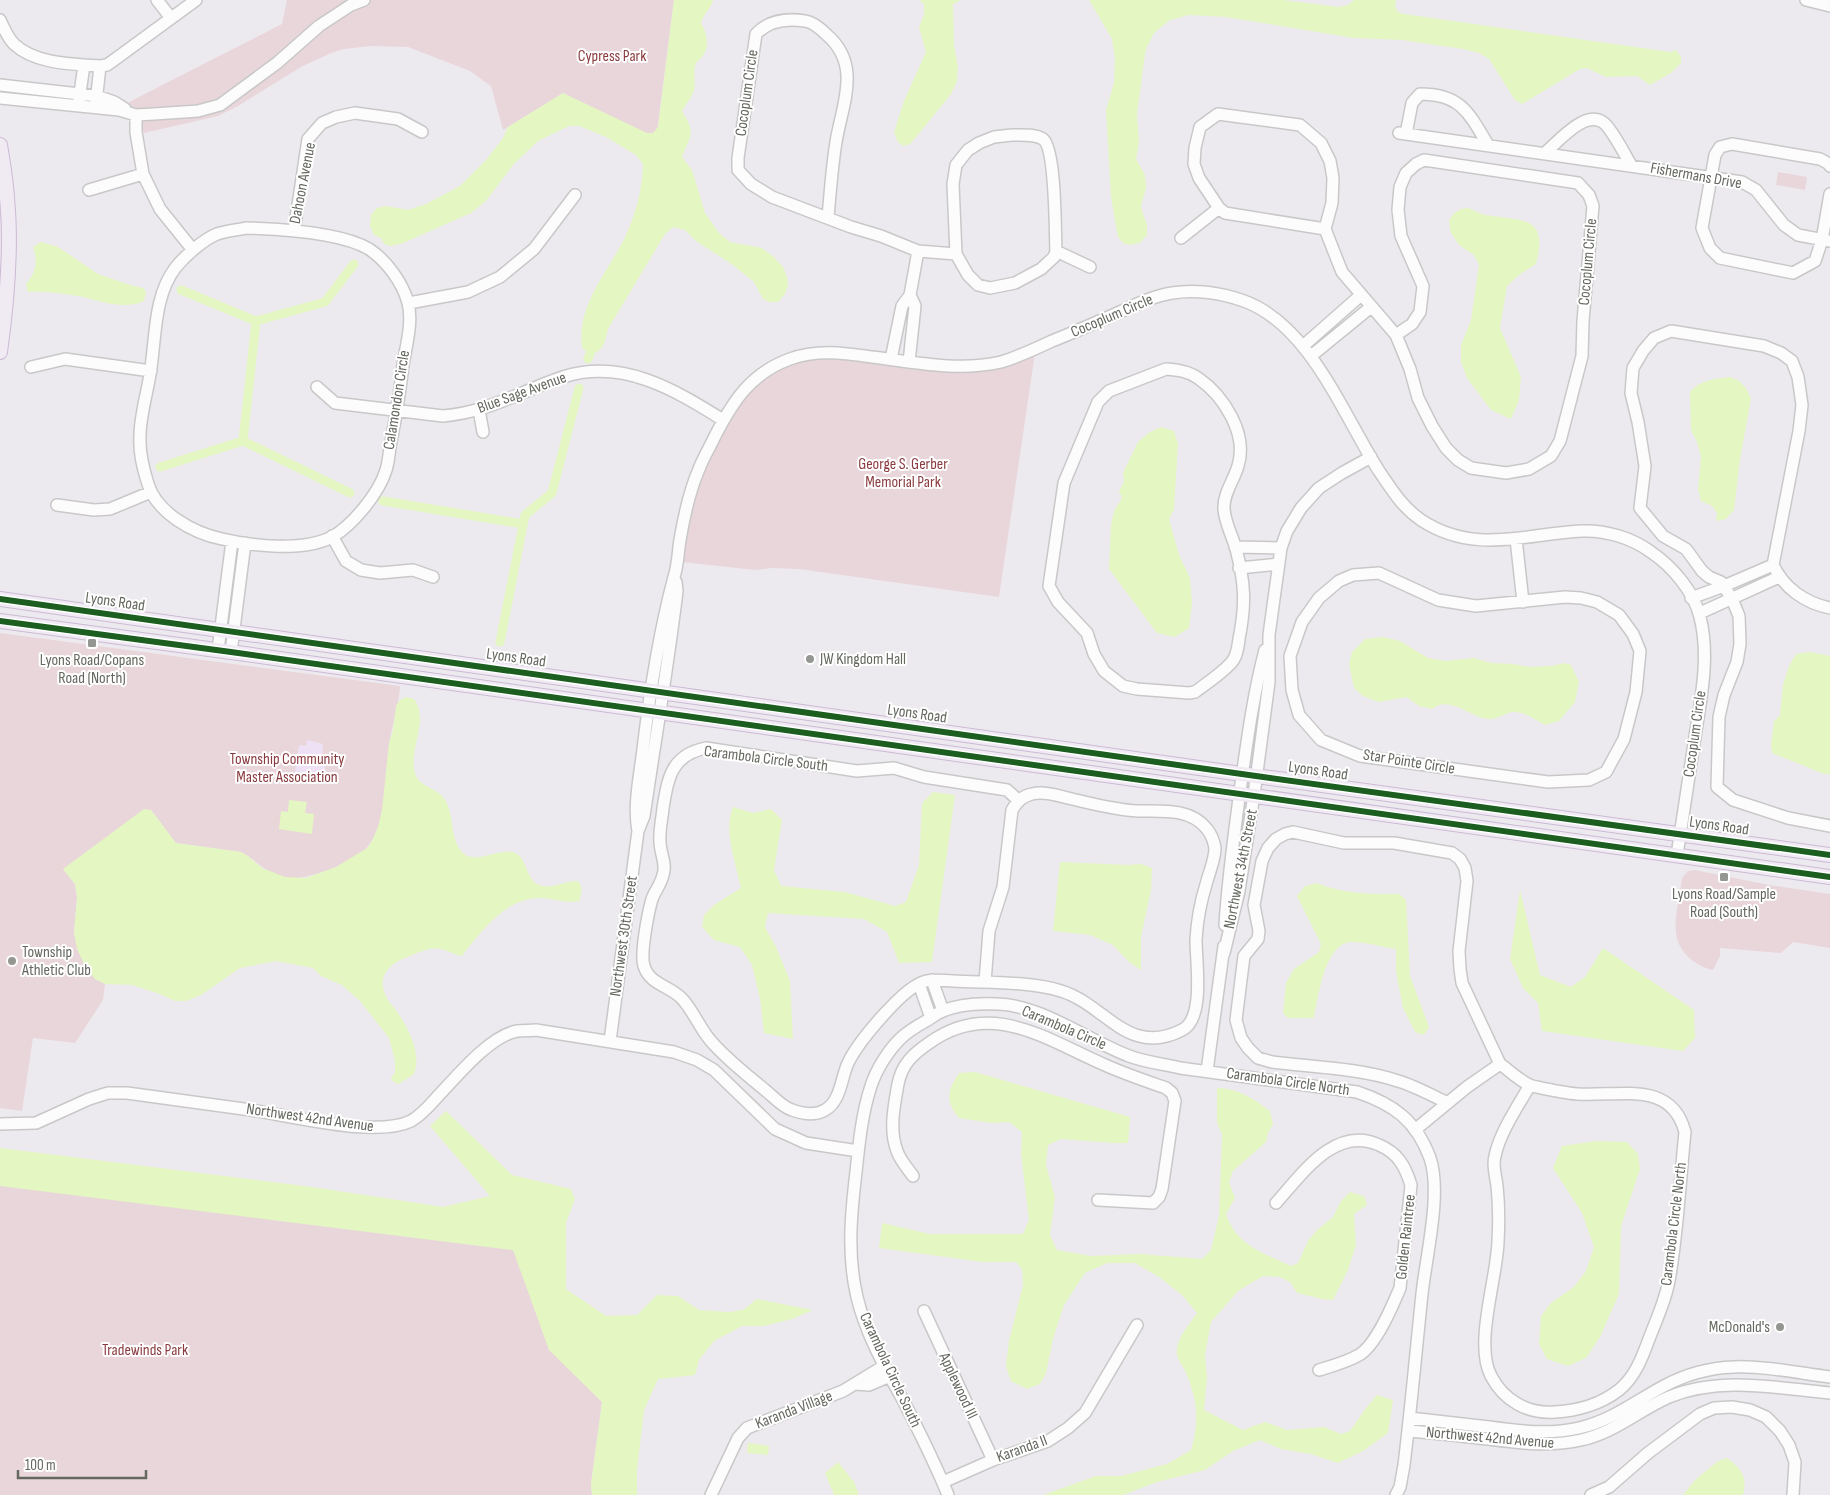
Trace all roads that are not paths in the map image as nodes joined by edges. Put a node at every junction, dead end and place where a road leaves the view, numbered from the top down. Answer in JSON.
{"nodes":[{"id":1,"x":156,"y":0,"type":"edge"},
{"id":2,"x":196,"y":0,"type":"edge"},
{"id":3,"x":364,"y":0,"type":"edge"},
{"id":4,"x":1806,"y":0,"type":"edge"},
{"id":5,"x":1830,"y":6,"type":"edge"},
{"id":6,"x":171,"y":18,"type":"junction"},
{"id":7,"x":0,"y":20,"type":"edge"},
{"id":8,"x":84,"y":65,"type":"junction"},
{"id":9,"x":100,"y":66,"type":"junction"},
{"id":10,"x":0,"y":85,"type":"edge"},
{"id":11,"x":0,"y":98,"type":"edge"},
{"id":12,"x":79,"y":100,"type":"junction"},
{"id":13,"x":96,"y":102,"type":"junction"},
{"id":14,"x":136,"y":115,"type":"junction"},
{"id":15,"x":422,"y":132,"type":"dead end"},
{"id":16,"x":0,"y":145,"type":"edge"},
{"id":17,"x":1488,"y":145,"type":"junction"},
{"id":18,"x":1546,"y":152,"type":"junction"},
{"id":19,"x":1631,"y":165,"type":"junction"},
{"id":20,"x":1830,"y":166,"type":"edge"},
{"id":21,"x":143,"y":174,"type":"junction"},
{"id":22,"x":1710,"y":176,"type":"junction"},
{"id":23,"x":89,"y":190,"type":"dead end"},
{"id":24,"x":1830,"y":194,"type":"edge"},
{"id":25,"x":576,"y":195,"type":"dead end"},
{"id":26,"x":1219,"y":208,"type":"junction"},
{"id":27,"x":828,"y":218,"type":"junction"},
{"id":28,"x":1326,"y":230,"type":"junction"},
{"id":29,"x":294,"y":231,"type":"junction"},
{"id":30,"x":1181,"y":238,"type":"dead end"},
{"id":31,"x":1826,"y":241,"type":"edge"},
{"id":32,"x":193,"y":250,"type":"junction"},
{"id":33,"x":918,"y":251,"type":"junction"},
{"id":34,"x":1056,"y":251,"type":"junction"},
{"id":35,"x":956,"y":254,"type":"junction"},
{"id":36,"x":1090,"y":267,"type":"dead end"},
{"id":37,"x":1361,"y":294,"type":"junction"},
{"id":38,"x":910,"y":295,"type":"junction"},
{"id":39,"x":409,"y":303,"type":"junction"},
{"id":40,"x":1371,"y":307,"type":"junction"},
{"id":41,"x":1396,"y":335,"type":"junction"},
{"id":42,"x":1303,"y":346,"type":"junction"},
{"id":43,"x":0,"y":352,"type":"edge"},
{"id":44,"x":1311,"y":356,"type":"junction"},
{"id":45,"x":891,"y":359,"type":"junction"},
{"id":46,"x":909,"y":362,"type":"junction"},
{"id":47,"x":31,"y":367,"type":"dead end"},
{"id":48,"x":151,"y":371,"type":"junction"},
{"id":49,"x":317,"y":387,"type":"dead end"},
{"id":50,"x":397,"y":410,"type":"junction"},
{"id":51,"x":480,"y":410,"type":"junction"},
{"id":52,"x":723,"y":420,"type":"junction"},
{"id":53,"x":483,"y":432,"type":"dead end"},
{"id":54,"x":1371,"y":457,"type":"junction"},
{"id":55,"x":151,"y":492,"type":"junction"},
{"id":56,"x":57,"y":504,"type":"dead end"},
{"id":57,"x":332,"y":536,"type":"junction"},
{"id":58,"x":1516,"y":539,"type":"junction"},
{"id":59,"x":232,"y":541,"type":"junction"},
{"id":60,"x":245,"y":542,"type":"junction"},
{"id":61,"x":1235,"y":547,"type":"junction"},
{"id":62,"x":1281,"y":548,"type":"junction"},
{"id":63,"x":1279,"y":564,"type":"junction"},
{"id":64,"x":1773,"y":565,"type":"junction"},
{"id":65,"x":1240,"y":568,"type":"junction"},
{"id":66,"x":433,"y":577,"type":"dead end"},
{"id":67,"x":1779,"y":577,"type":"junction"},
{"id":68,"x":1724,"y":586,"type":"junction"},
{"id":69,"x":1691,"y":598,"type":"junction"},
{"id":70,"x":0,"y":599,"type":"edge"},
{"id":71,"x":1732,"y":599,"type":"junction"},
{"id":72,"x":1523,"y":602,"type":"junction"},
{"id":73,"x":1830,"y":608,"type":"edge"},
{"id":74,"x":1700,"y":613,"type":"junction"},
{"id":75,"x":0,"y":621,"type":"edge"},
{"id":76,"x":227,"y":632,"type":"junction"},
{"id":77,"x":225,"y":651,"type":"junction"},
{"id":78,"x":657,"y":692,"type":"junction"},
{"id":79,"x":653,"y":712,"type":"junction"},
{"id":80,"x":1250,"y":775,"type":"junction"},
{"id":81,"x":1240,"y":793,"type":"junction"},
{"id":82,"x":1254,"y":795,"type":"junction"},
{"id":83,"x":1018,"y":800,"type":"junction"},
{"id":84,"x":1830,"y":826,"type":"edge"},
{"id":85,"x":1680,"y":835,"type":"junction"},
{"id":86,"x":1677,"y":855,"type":"junction"},
{"id":87,"x":1830,"y":855,"type":"edge"},
{"id":88,"x":1830,"y":877,"type":"edge"},
{"id":89,"x":1224,"y":953,"type":"junction"},
{"id":90,"x":932,"y":980,"type":"junction"},
{"id":91,"x":985,"y":982,"type":"junction"},
{"id":92,"x":919,"y":984,"type":"junction"},
{"id":93,"x":943,"y":1011,"type":"junction"},
{"id":94,"x":931,"y":1018,"type":"junction"},
{"id":95,"x":610,"y":1041,"type":"junction"},
{"id":96,"x":1500,"y":1064,"type":"junction"},
{"id":97,"x":1207,"y":1071,"type":"junction"},
{"id":98,"x":1530,"y":1085,"type":"junction"},
{"id":99,"x":1448,"y":1103,"type":"junction"},
{"id":100,"x":0,"y":1124,"type":"edge"},
{"id":101,"x":1416,"y":1129,"type":"junction"},
{"id":102,"x":858,"y":1151,"type":"junction"},
{"id":103,"x":914,"y":1176,"type":"dead end"},
{"id":104,"x":1098,"y":1200,"type":"dead end"},
{"id":105,"x":1276,"y":1202,"type":"dead end"},
{"id":106,"x":924,"y":1312,"type":"dead end"},
{"id":107,"x":1137,"y":1325,"type":"dead end"},
{"id":108,"x":1319,"y":1370,"type":"dead end"},
{"id":109,"x":887,"y":1371,"type":"junction"},
{"id":110,"x":1830,"y":1377,"type":"edge"},
{"id":111,"x":1830,"y":1392,"type":"edge"},
{"id":112,"x":1410,"y":1418,"type":"junction"},
{"id":113,"x":1408,"y":1431,"type":"junction"},
{"id":114,"x":993,"y":1460,"type":"junction"},
{"id":115,"x":942,"y":1482,"type":"junction"},
{"id":116,"x":710,"y":1495,"type":"edge"},
{"id":117,"x":948,"y":1495,"type":"edge"},
{"id":118,"x":1396,"y":1495,"type":"edge"},
{"id":119,"x":1590,"y":1495,"type":"edge"},
{"id":120,"x":1793,"y":1495,"type":"edge"}],
"edges":[{"from":1,"to":6,"type":"street"},
{"from":2,"to":6,"type":"street"},
{"from":3,"to":14,"type":"street"},
{"from":4,"to":5,"type":"street"},
{"from":6,"to":9,"type":"street"},
{"from":7,"to":8,"type":"street"},
{"from":8,"to":9,"type":"street"},
{"from":8,"to":12,"type":"street"},
{"from":9,"to":13,"type":"street"},
{"from":10,"to":12,"type":"street"},
{"from":11,"to":12,"type":"street"},
{"from":12,"to":13,"type":"street"},
{"from":13,"to":14,"type":"street"},
{"from":14,"to":21,"type":"street"},
{"from":15,"to":29,"type":"street","name":"Dahoon Avenue"},
{"from":16,"to":43,"type":"main road"},
{"from":17,"to":17,"type":"street","name":"Fishermans Drive"},
{"from":17,"to":18,"type":"street","name":"Fishermans Drive"},
{"from":18,"to":19,"type":"street","name":"Fishermans Drive"},
{"from":18,"to":19,"type":"street","name":"Fishermans Drive"},
{"from":19,"to":22,"type":"street","name":"Fishermans Drive"},
{"from":20,"to":22,"type":"street"},
{"from":21,"to":23,"type":"street"},
{"from":21,"to":32,"type":"street"},
{"from":22,"to":31,"type":"street","name":"Fishermans Drive"},
{"from":22,"to":31,"type":"street"},
{"from":24,"to":31,"type":"street"},
{"from":25,"to":39,"type":"street"},
{"from":26,"to":28,"type":"street"},
{"from":26,"to":28,"type":"street"},
{"from":26,"to":30,"type":"street"},
{"from":27,"to":27,"type":"street","name":"Cocoplum Circle"},
{"from":27,"to":33,"type":"street","name":"Cocoplum Circle"},
{"from":28,"to":37,"type":"street","name":"Cocoplum Circle"},
{"from":29,"to":32,"type":"street","name":"Calamondon Circle"},
{"from":29,"to":39,"type":"street","name":"Calamondon Circle"},
{"from":32,"to":48,"type":"street","name":"Calamondon Circle"},
{"from":33,"to":35,"type":"street","name":"Cocoplum Circle"},
{"from":33,"to":38,"type":"street"},
{"from":34,"to":35,"type":"street"},
{"from":34,"to":35,"type":"street"},
{"from":34,"to":36,"type":"street"},
{"from":37,"to":40,"type":"street","name":"Cocoplum Circle"},
{"from":37,"to":42,"type":"street"},
{"from":38,"to":45,"type":"street"},
{"from":38,"to":46,"type":"street"},
{"from":39,"to":50,"type":"street","name":"Calamondon Circle"},
{"from":40,"to":41,"type":"street","name":"Cocoplum Circle"},
{"from":40,"to":44,"type":"street"},
{"from":41,"to":41,"type":"street","name":"Cocoplum Circle"},
{"from":42,"to":44,"type":"street","name":"Cocoplum Circle"},
{"from":42,"to":46,"type":"street","name":"Cocoplum Circle"},
{"from":44,"to":54,"type":"street","name":"Cocoplum Circle"},
{"from":45,"to":46,"type":"street","name":"Cocoplum Circle"},
{"from":45,"to":52,"type":"street","name":"Cocoplum Circle"},
{"from":47,"to":48,"type":"street"},
{"from":48,"to":55,"type":"street","name":"Calamondon Circle"},
{"from":49,"to":50,"type":"street","name":"Blue Sage Avenue"},
{"from":50,"to":51,"type":"street","name":"Blue Sage Avenue"},
{"from":50,"to":57,"type":"street","name":"Calamondon Circle"},
{"from":51,"to":52,"type":"street","name":"Blue Sage Avenue"},
{"from":51,"to":53,"type":"street"},
{"from":52,"to":78,"type":"street","name":"Northwest 30th Street"},
{"from":54,"to":58,"type":"street","name":"Cocoplum Circle"},
{"from":54,"to":62,"type":"street","name":"Northwest 34th Street"},
{"from":55,"to":56,"type":"street"},
{"from":55,"to":59,"type":"street","name":"Calamondon Circle"},
{"from":57,"to":60,"type":"street","name":"Calamondon Circle"},
{"from":57,"to":66,"type":"street"},
{"from":58,"to":69,"type":"street","name":"Cocoplum Circle"},
{"from":58,"to":72,"type":"street"},
{"from":59,"to":60,"type":"street","name":"Calamondon Circle"},
{"from":59,"to":76,"type":"street"},
{"from":60,"to":76,"type":"street"},
{"from":61,"to":62,"type":"street"},
{"from":61,"to":65,"type":"street"},
{"from":61,"to":65,"type":"street"},
{"from":62,"to":63,"type":"street","name":"Northwest 34th Street"},
{"from":63,"to":65,"type":"street"},
{"from":63,"to":80,"type":"street","name":"Northwest 34th Street"},
{"from":64,"to":67,"type":"street"},
{"from":64,"to":68,"type":"street"},
{"from":64,"to":68,"type":"street","name":"Cocoplum Circle"},
{"from":67,"to":71,"type":"street"},
{"from":67,"to":73,"type":"street"},
{"from":68,"to":69,"type":"street"},
{"from":68,"to":71,"type":"street","name":"Cocoplum Circle"},
{"from":69,"to":74,"type":"street","name":"Cocoplum Circle"},
{"from":70,"to":76,"type":"main road","name":"Lyons Road"},
{"from":71,"to":74,"type":"street"},
{"from":71,"to":84,"type":"street","name":"Cocoplum Circle"},
{"from":72,"to":72,"type":"street","name":"Star Pointe Circle"},
{"from":74,"to":85,"type":"street","name":"Cocoplum Circle"},
{"from":75,"to":77,"type":"main road","name":"Lyons Road"},
{"from":76,"to":77,"type":"street"},
{"from":76,"to":78,"type":"main road","name":"Lyons Road"},
{"from":77,"to":79,"type":"main road","name":"Lyons Road"},
{"from":78,"to":79,"type":"street","name":"Northwest 30th Street"},
{"from":78,"to":80,"type":"main road","name":"Lyons Road"},
{"from":79,"to":81,"type":"main road","name":"Lyons Road"},
{"from":79,"to":95,"type":"street","name":"Northwest 30th Street"},
{"from":80,"to":81,"type":"street","name":"Northwest 34th Street"},
{"from":80,"to":82,"type":"street","name":"Northwest 34th Street"},
{"from":80,"to":85,"type":"main road","name":"Lyons Road"},
{"from":81,"to":82,"type":"main road","name":"Lyons Road"},
{"from":81,"to":89,"type":"street","name":"Northwest 34th Street"},
{"from":82,"to":86,"type":"main road","name":"Lyons Road"},
{"from":82,"to":89,"type":"street","name":"Northwest 34th Street"},
{"from":83,"to":91,"type":"street"},
{"from":83,"to":91,"type":"street","name":"Carambola Circle South"},
{"from":83,"to":92,"type":"street","name":"Carambola Circle South"},
{"from":85,"to":86,"type":"street","name":"Cocoplum Circle"},
{"from":85,"to":87,"type":"main road","name":"Lyons Road"},
{"from":86,"to":88,"type":"main road","name":"Lyons Road"},
{"from":89,"to":97,"type":"street","name":"Northwest 34th Street"},
{"from":90,"to":91,"type":"street","name":"Carambola Circle South"},
{"from":90,"to":92,"type":"street","name":"Carambola Circle South"},
{"from":90,"to":93,"type":"street"},
{"from":92,"to":94,"type":"street"},
{"from":93,"to":94,"type":"street","name":"Carambola Circle"},
{"from":93,"to":97,"type":"street","name":"Carambola Circle"},
{"from":94,"to":102,"type":"street","name":"Carambola Circle"},
{"from":95,"to":100,"type":"street","name":"Northwest 42nd Avenue"},
{"from":95,"to":102,"type":"street","name":"Northwest 42nd Avenue"},
{"from":96,"to":98,"type":"street","name":"Carambola Circle North"},
{"from":96,"to":99,"type":"street"},
{"from":96,"to":99,"type":"street"},
{"from":97,"to":101,"type":"street","name":"Carambola Circle North"},
{"from":98,"to":98,"type":"street","name":"Carambola Circle North"},
{"from":99,"to":101,"type":"street"},
{"from":101,"to":112,"type":"street","name":"Carambola Circle North"},
{"from":102,"to":109,"type":"street","name":"Carambola Circle South"},
{"from":103,"to":104,"type":"street"},
{"from":105,"to":108,"type":"street","name":"Golden Raintree"},
{"from":106,"to":114,"type":"street","name":"Applewood III"},
{"from":107,"to":114,"type":"street","name":"Karanda II"},
{"from":109,"to":115,"type":"street","name":"Carambola Circle South"},
{"from":109,"to":116,"type":"street","name":"Karanda Village"},
{"from":110,"to":112,"type":"street","name":"Northwest 42nd Avenue"},
{"from":111,"to":113,"type":"street","name":"Northwest 42nd Avenue"},
{"from":112,"to":113,"type":"street","name":"Carambola Circle North"},
{"from":113,"to":118,"type":"street","name":"Carambola Circle North"},
{"from":114,"to":115,"type":"street","name":"Karanda II"},
{"from":115,"to":117,"type":"street","name":"Carambola Circle South"},
{"from":119,"to":120,"type":"street"}]}
